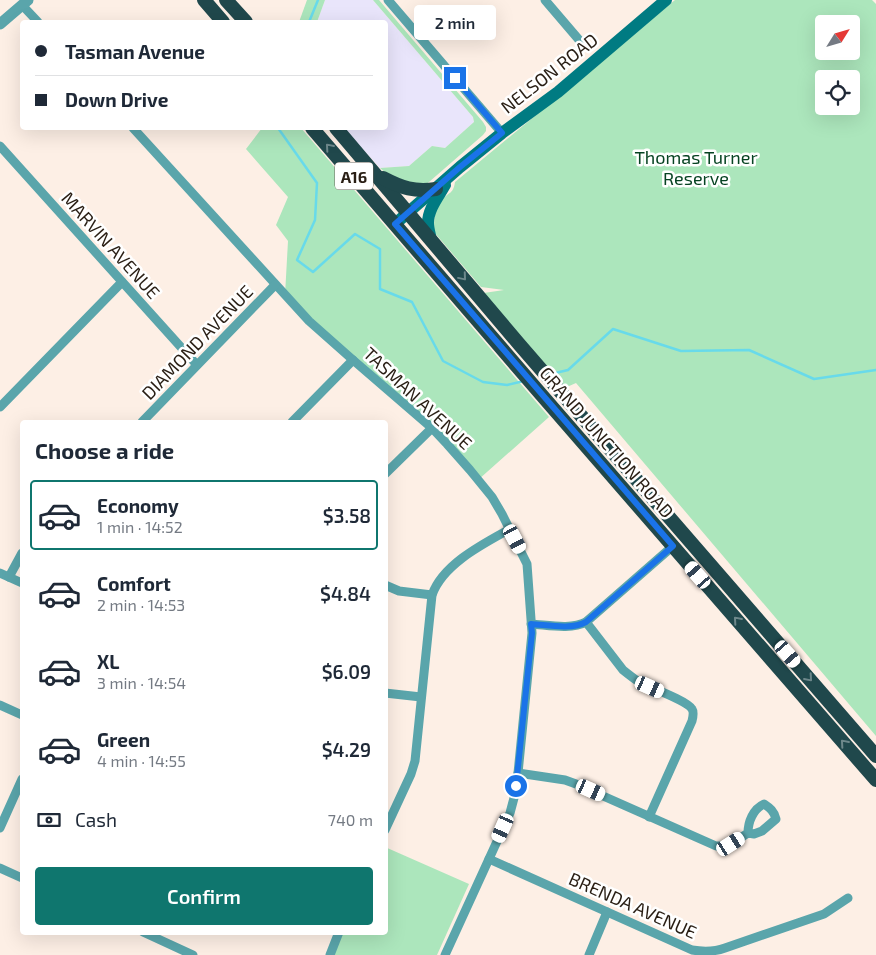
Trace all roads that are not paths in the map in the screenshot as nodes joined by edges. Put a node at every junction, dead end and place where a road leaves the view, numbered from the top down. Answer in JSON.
{"nodes":[{"id":1,"x":204,"y":0,"type":"edge"},
{"id":2,"x":226,"y":0,"type":"edge"},
{"id":3,"x":388,"y":0,"type":"edge"},
{"id":4,"x":545,"y":0,"type":"edge"},
{"id":5,"x":666,"y":0,"type":"edge"},
{"id":6,"x":25,"y":3,"type":"edge"},
{"id":7,"x":37,"y":20,"type":"edge"},
{"id":8,"x":221,"y":20,"type":"edge"},
{"id":9,"x":244,"y":20,"type":"edge"},
{"id":10,"x":0,"y":24,"type":"edge"},
{"id":11,"x":580,"y":41,"type":"dead end"},
{"id":12,"x":135,"y":130,"type":"edge"},
{"id":13,"x":314,"y":130,"type":"edge"},
{"id":14,"x":338,"y":130,"type":"edge"},
{"id":15,"x":502,"y":133,"type":"junction"},
{"id":16,"x":0,"y":146,"type":"edge"},
{"id":17,"x":376,"y":174,"type":"junction"},
{"id":18,"x":450,"y":176,"type":"junction"},
{"id":19,"x":436,"y":188,"type":"junction"},
{"id":20,"x":408,"y":212,"type":"junction"},
{"id":21,"x":395,"y":224,"type":"junction"},
{"id":22,"x":431,"y":240,"type":"junction"},
{"id":23,"x":122,"y":282,"type":"junction"},
{"id":24,"x":276,"y":285,"type":"junction"},
{"id":25,"x":353,"y":360,"type":"junction"},
{"id":26,"x":197,"y":365,"type":"junction"},
{"id":27,"x":0,"y":407,"type":"edge"},
{"id":28,"x":144,"y":420,"type":"edge"},
{"id":29,"x":294,"y":420,"type":"edge"},
{"id":30,"x":432,"y":428,"type":"junction"},
{"id":31,"x":388,"y":471,"type":"edge"},
{"id":32,"x":510,"y":529,"type":"junction"},
{"id":33,"x":686,"y":535,"type":"junction"},
{"id":34,"x":673,"y":546,"type":"junction"},
{"id":35,"x":20,"y":557,"type":"edge"},
{"id":36,"x":0,"y":573,"type":"edge"},
{"id":37,"x":9,"y":577,"type":"junction"},
{"id":38,"x":20,"y":582,"type":"edge"},
{"id":39,"x":388,"y":586,"type":"edge"},
{"id":40,"x":432,"y":595,"type":"junction"},
{"id":41,"x":586,"y":622,"type":"junction"},
{"id":42,"x":531,"y":624,"type":"junction"},
{"id":43,"x":388,"y":693,"type":"edge"},
{"id":44,"x":421,"y":698,"type":"junction"},
{"id":45,"x":0,"y":705,"type":"edge"},
{"id":46,"x":20,"y":713,"type":"edge"},
{"id":47,"x":876,"y":756,"type":"edge"},
{"id":48,"x":518,"y":773,"type":"junction"},
{"id":49,"x":876,"y":780,"type":"edge"},
{"id":50,"x":20,"y":783,"type":"edge"},
{"id":51,"x":388,"y":814,"type":"edge"},
{"id":52,"x":649,"y":817,"type":"junction"},
{"id":53,"x":0,"y":828,"type":"edge"},
{"id":54,"x":748,"y":833,"type":"dead end"},
{"id":55,"x":489,"y":859,"type":"junction"},
{"id":56,"x":0,"y":868,"type":"edge"},
{"id":57,"x":20,"y":877,"type":"edge"},
{"id":58,"x":848,"y":898,"type":"dead end"},
{"id":59,"x":607,"y":912,"type":"junction"},
{"id":60,"x":150,"y":935,"type":"edge"},
{"id":61,"x":338,"y":935,"type":"edge"},
{"id":62,"x":193,"y":955,"type":"edge"},
{"id":63,"x":330,"y":955,"type":"edge"},
{"id":64,"x":445,"y":955,"type":"edge"},
{"id":65,"x":589,"y":955,"type":"edge"}],
"edges":[{"from":1,"to":8,"type":"highway"},
{"from":2,"to":9,"type":"highway"},
{"from":3,"to":15,"type":"street"},
{"from":4,"to":11,"type":"street"},
{"from":5,"to":15,"type":"main road","name":"NELSON ROAD"},
{"from":6,"to":7,"type":"street"},
{"from":6,"to":10,"type":"street"},
{"from":12,"to":24,"type":"street","name":"TASMAN AVENUE"},
{"from":21,"to":13,"type":"highway","name":"GRAND JUNCTION ROAD","number":"A16","one_way":true},
{"from":14,"to":17,"type":"highway","name":"GRAND JUNCTION ROAD","number":"A16"},
{"from":15,"to":18,"type":"main road","name":"NELSON ROAD"},
{"from":16,"to":23,"type":"street","name":"MARVIN AVENUE"},
{"from":17,"to":19,"type":"highway"},
{"from":17,"to":20,"type":"highway","name":"GRAND JUNCTION ROAD","number":"A16"},
{"from":18,"to":19,"type":"main road","name":"NELSON ROAD"},
{"from":18,"to":22,"type":"main road"},
{"from":19,"to":20,"type":"main road","name":"NELSON ROAD"},
{"from":20,"to":21,"type":"main road","name":"NELSON ROAD"},
{"from":20,"to":22,"type":"highway","name":"GRAND JUNCTION ROAD","number":"A16"},
{"from":21,"to":34,"type":"highway","name":"GRAND JUNCTION ROAD","number":"A16"},
{"from":22,"to":33,"type":"highway","name":"GRAND JUNCTION ROAD","number":"A16","one_way":true},
{"from":23,"to":26,"type":"street","name":"MARVIN AVENUE"},
{"from":23,"to":27,"type":"street"},
{"from":24,"to":25,"type":"street","name":"TASMAN AVENUE"},
{"from":24,"to":26,"type":"street","name":"DIAMOND AVENUE"},
{"from":25,"to":29,"type":"street"},
{"from":25,"to":30,"type":"street","name":"TASMAN AVENUE"},
{"from":26,"to":28,"type":"street","name":"DIAMOND AVENUE"},
{"from":30,"to":31,"type":"street"},
{"from":30,"to":32,"type":"street","name":"TASMAN AVENUE"},
{"from":32,"to":40,"type":"street"},
{"from":32,"to":42,"type":"street","name":"TASMAN AVENUE"},
{"from":33,"to":34,"type":"highway"},
{"from":33,"to":47,"type":"highway","name":"GRAND JUNCTION ROAD","number":"A16","one_way":true},
{"from":34,"to":41,"type":"street"},
{"from":49,"to":34,"type":"highway","name":"GRAND JUNCTION ROAD","number":"A16","one_way":true},
{"from":35,"to":37,"type":"street"},
{"from":36,"to":37,"type":"street"},
{"from":37,"to":38,"type":"street"},
{"from":39,"to":40,"type":"street"},
{"from":40,"to":44,"type":"street"},
{"from":41,"to":42,"type":"street"},
{"from":41,"to":52,"type":"street"},
{"from":42,"to":48,"type":"street","name":"TASMAN AVENUE"},
{"from":43,"to":44,"type":"street"},
{"from":44,"to":51,"type":"street"},
{"from":45,"to":46,"type":"street"},
{"from":48,"to":52,"type":"street"},
{"from":48,"to":55,"type":"street","name":"TASMAN AVENUE"},
{"from":50,"to":53,"type":"street"},
{"from":52,"to":54,"type":"street"},
{"from":55,"to":59,"type":"street","name":"BRENDA AVENUE"},
{"from":55,"to":64,"type":"street","name":"TASMAN AVENUE"},
{"from":56,"to":57,"type":"street"},
{"from":58,"to":59,"type":"street","name":"BRENDA AVENUE"},
{"from":59,"to":65,"type":"street"},
{"from":60,"to":62,"type":"street"},
{"from":61,"to":63,"type":"street"}]}
